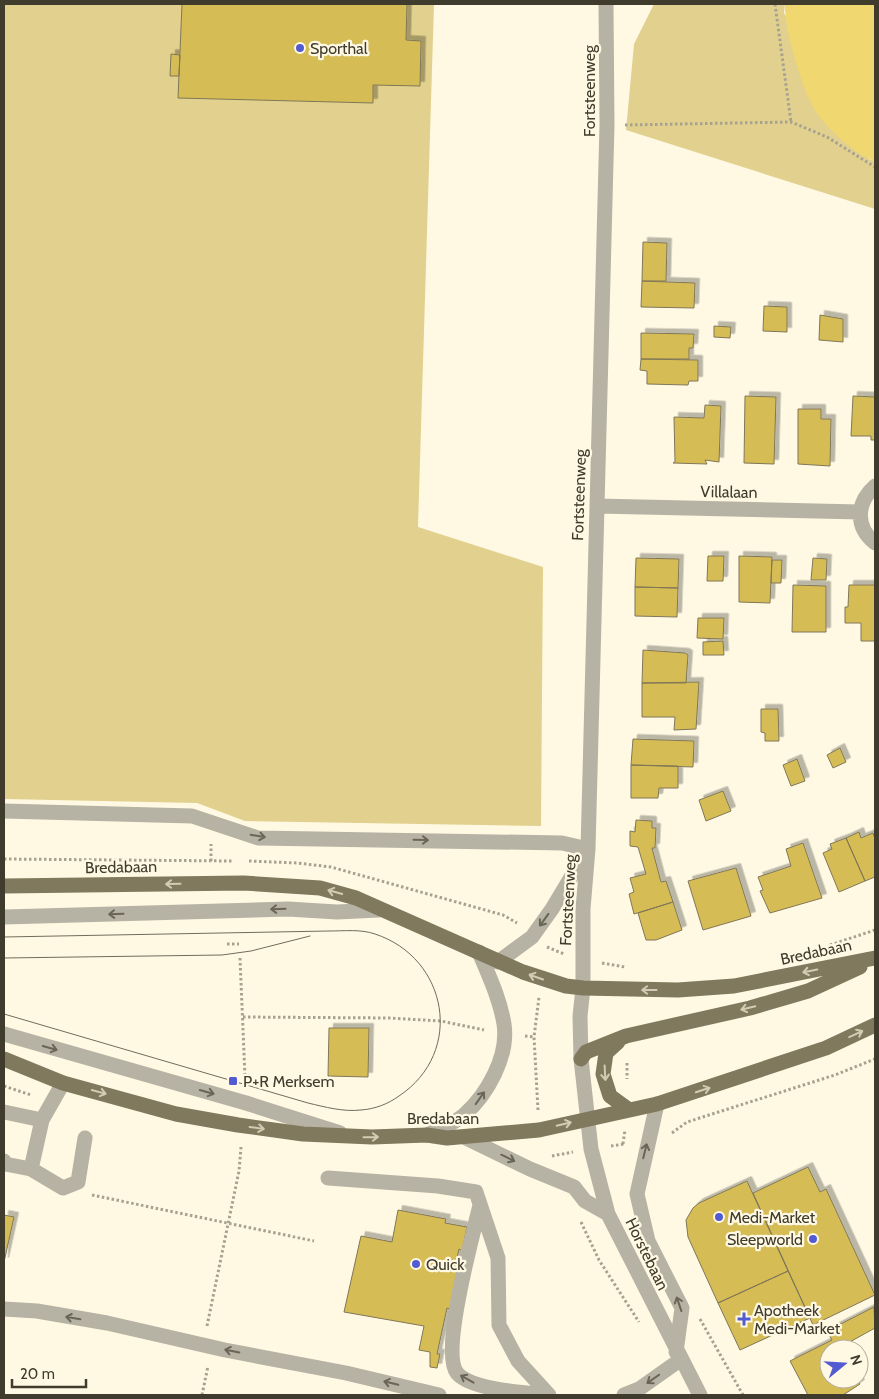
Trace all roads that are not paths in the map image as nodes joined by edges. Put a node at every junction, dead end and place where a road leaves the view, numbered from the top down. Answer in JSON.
{"nodes":[{"id":1,"x":606,"y":4,"type":"edge"},
{"id":2,"x":875,"y":486,"type":"edge"},
{"id":3,"x":597,"y":506,"type":"junction"},
{"id":4,"x":860,"y":512,"type":"junction"},
{"id":5,"x":875,"y":543,"type":"edge"},
{"id":6,"x":4,"y":811,"type":"edge"},
{"id":7,"x":588,"y":849,"type":"junction"},
{"id":8,"x":4,"y":886,"type":"edge"},
{"id":9,"x":379,"y":910,"type":"junction"},
{"id":10,"x":4,"y":917,"type":"edge"},
{"id":11,"x":479,"y":952,"type":"junction"},
{"id":12,"x":875,"y":959,"type":"edge"},
{"id":13,"x":498,"y":962,"type":"junction"},
{"id":14,"x":583,"y":988,"type":"junction"},
{"id":15,"x":875,"y":1025,"type":"edge"},
{"id":16,"x":4,"y":1034,"type":"edge"},
{"id":17,"x":626,"y":1036,"type":"junction"},
{"id":18,"x":4,"y":1059,"type":"edge"},
{"id":19,"x":581,"y":1059,"type":"junction"},
{"id":20,"x":63,"y":1083,"type":"junction"},
{"id":21,"x":657,"y":1104,"type":"junction"},
{"id":22,"x":628,"y":1109,"type":"junction"},
{"id":23,"x":4,"y":1112,"type":"edge"},
{"id":24,"x":587,"y":1119,"type":"junction"},
{"id":25,"x":42,"y":1120,"type":"junction"},
{"id":26,"x":427,"y":1135,"type":"junction"},
{"id":27,"x":350,"y":1137,"type":"junction"},
{"id":28,"x":464,"y":1137,"type":"junction"},
{"id":29,"x":85,"y":1138,"type":"dead end"},
{"id":30,"x":4,"y":1163,"type":"edge"},
{"id":31,"x":31,"y":1169,"type":"junction"},
{"id":32,"x":328,"y":1178,"type":"dead end"},
{"id":33,"x":480,"y":1205,"type":"junction"},
{"id":34,"x":608,"y":1214,"type":"junction"},
{"id":35,"x":4,"y":1310,"type":"edge"},
{"id":36,"x":678,"y":1356,"type":"junction"},
{"id":37,"x":439,"y":1395,"type":"edge"},
{"id":38,"x":549,"y":1395,"type":"edge"},
{"id":39,"x":624,"y":1395,"type":"edge"},
{"id":40,"x":700,"y":1395,"type":"edge"}],
"edges":[{"from":1,"to":3,"type":"street","name":"Fortsteenweg"},
{"from":2,"to":4,"type":"street"},
{"from":3,"to":4,"type":"street","name":"Villalaan"},
{"from":3,"to":7,"type":"street","name":"Fortsteenweg"},
{"from":4,"to":5,"type":"street"},
{"from":6,"to":7,"type":"street","one_way":true},
{"from":7,"to":13,"type":"street","one_way":true},
{"from":7,"to":14,"type":"street","name":"Fortsteenweg"},
{"from":9,"to":8,"type":"main road","name":"Bredabaan","one_way":true},
{"from":9,"to":10,"type":"street","one_way":true},
{"from":9,"to":11,"type":"main road","name":"Bredabaan"},
{"from":11,"to":13,"type":"main road","name":"Bredabaan"},
{"from":26,"to":11,"type":"street","one_way":true},
{"from":12,"to":14,"type":"main road","name":"Bredabaan","one_way":true},
{"from":12,"to":17,"type":"main road","one_way":true},
{"from":14,"to":13,"type":"main road","name":"Bredabaan","one_way":true},
{"from":14,"to":19,"type":"street","name":"Fortsteenweg"},
{"from":21,"to":15,"type":"main road","name":"Bredabaan","one_way":true},
{"from":16,"to":27,"type":"street","one_way":true},
{"from":17,"to":19,"type":"main road"},
{"from":17,"to":22,"type":"main road","one_way":true},
{"from":18,"to":20,"type":"main road","name":"Bredabaan"},
{"from":19,"to":24,"type":"street","name":"Horstebaan"},
{"from":20,"to":25,"type":"street"},
{"from":20,"to":27,"type":"main road","name":"Bredabaan","one_way":true},
{"from":21,"to":22,"type":"main road","name":"Bredabaan"},
{"from":36,"to":21,"type":"street","one_way":true},
{"from":22,"to":24,"type":"main road","name":"Bredabaan"},
{"from":23,"to":25,"type":"street"},
{"from":28,"to":24,"type":"main road","name":"Bredabaan","one_way":true},
{"from":24,"to":34,"type":"street","name":"Horstebaan"},
{"from":25,"to":31,"type":"street"},
{"from":27,"to":26,"type":"main road","name":"Bredabaan","one_way":true},
{"from":26,"to":28,"type":"main road","name":"Bredabaan"},
{"from":28,"to":34,"type":"street","one_way":true},
{"from":29,"to":31,"type":"street"},
{"from":30,"to":31,"type":"street"},
{"from":32,"to":33,"type":"street"},
{"from":33,"to":38,"type":"street"},
{"from":38,"to":33,"type":"street","one_way":true},
{"from":34,"to":36,"type":"street","name":"Horstebaan"},
{"from":37,"to":35,"type":"street","one_way":true},
{"from":36,"to":39,"type":"street","one_way":true},
{"from":36,"to":40,"type":"street","name":"Horstebaan"}]}
